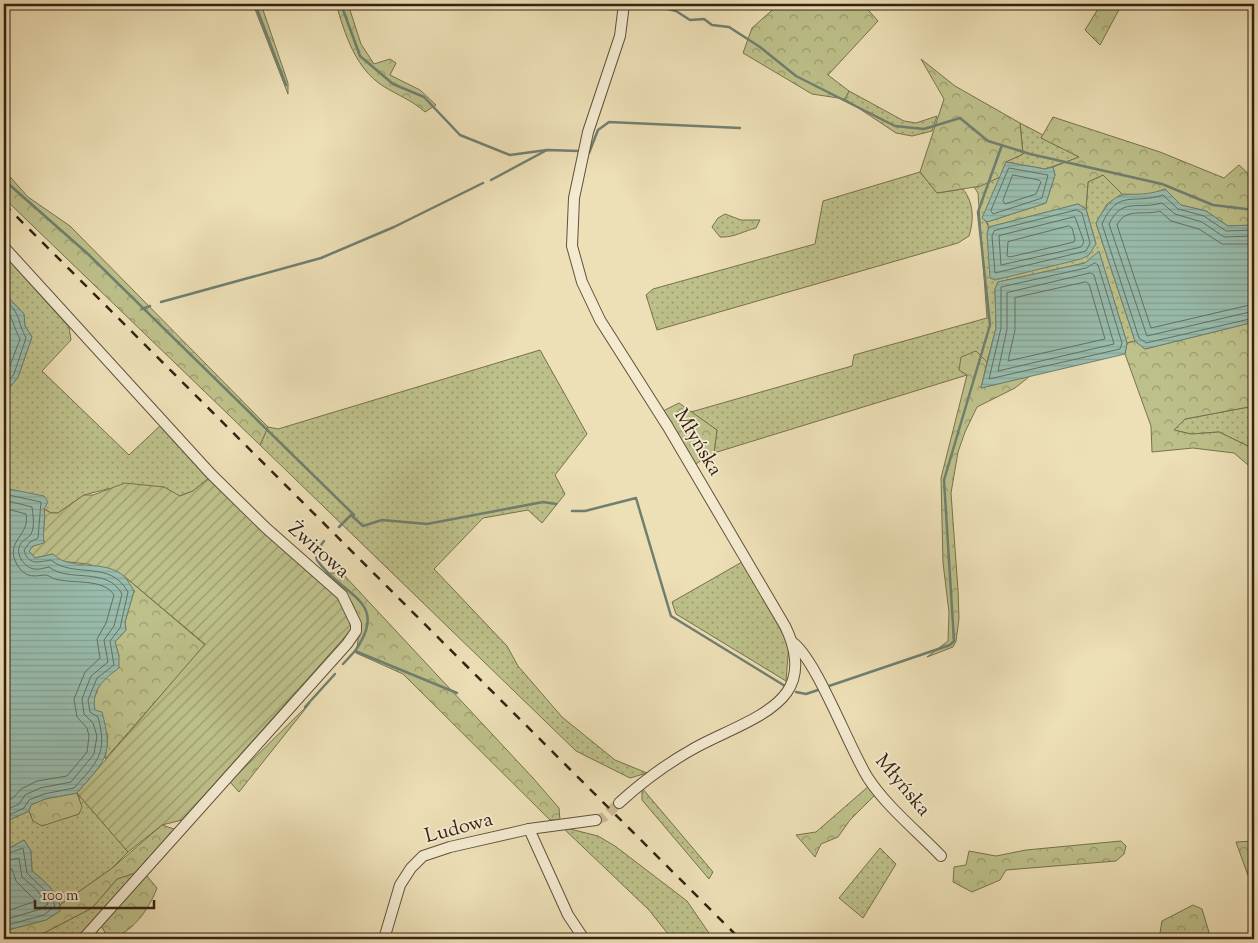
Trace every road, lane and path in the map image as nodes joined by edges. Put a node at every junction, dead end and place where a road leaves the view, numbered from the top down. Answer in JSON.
{"nodes":[{"id":1,"x":624,"y":4,"type":"edge"},
{"id":2,"x":4,"y":247,"type":"edge"},
{"id":3,"x":792,"y":642,"type":"junction"},
{"id":4,"x":619,"y":803,"type":"tunnel mouth"},
{"id":5,"x":596,"y":820,"type":"tunnel mouth"},
{"id":6,"x":529,"y":829,"type":"junction"},
{"id":7,"x":941,"y":856,"type":"dead end"},
{"id":8,"x":83,"y":939,"type":"edge"},
{"id":9,"x":384,"y":939,"type":"edge"},
{"id":10,"x":584,"y":939,"type":"edge"}],
"edges":[{"from":1,"to":3,"type":"street","name":"Młyńska"},
{"from":2,"to":8,"type":"street","name":"Żwirowa"},
{"from":3,"to":4,"type":"street"},
{"from":3,"to":7,"type":"street","name":"Młyńska"},
{"from":5,"to":6,"type":"street","name":"Ludowa"},
{"from":6,"to":9,"type":"street","name":"Ludowa"},
{"from":6,"to":10,"type":"street"}]}
